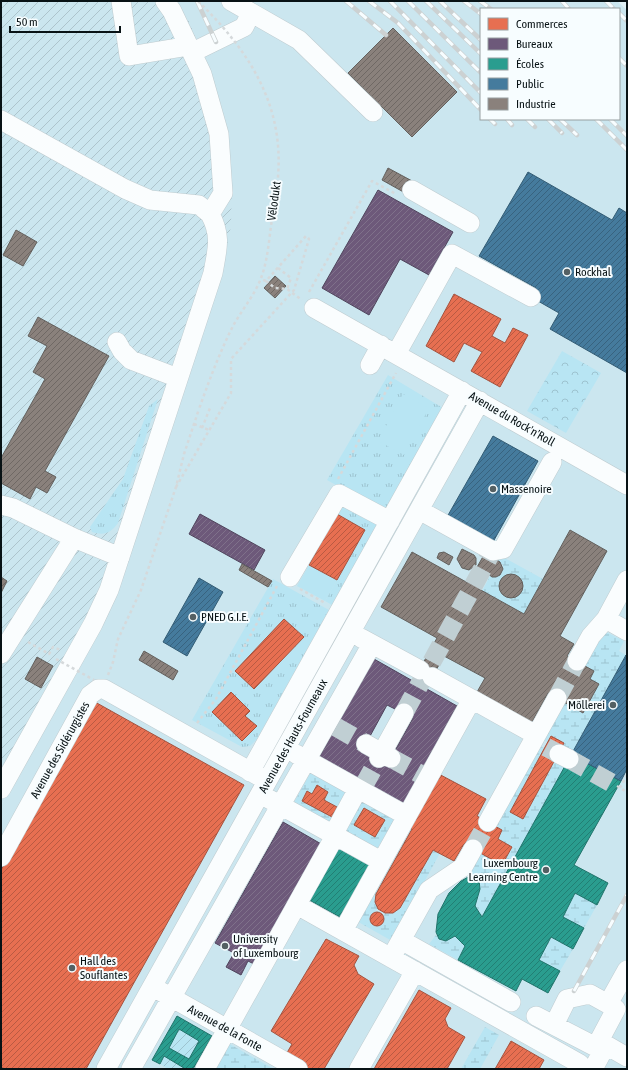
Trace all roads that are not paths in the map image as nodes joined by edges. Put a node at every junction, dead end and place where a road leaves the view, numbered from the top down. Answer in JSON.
{"nodes":[{"id":1,"x":121,"y":1,"type":"edge"},
{"id":2,"x":165,"y":1,"type":"edge"},
{"id":3,"x":231,"y":1,"type":"edge"},
{"id":4,"x":251,"y":13,"type":"junction"},
{"id":5,"x":191,"y":49,"type":"junction"},
{"id":6,"x":373,"y":112,"type":"dead end"},
{"id":7,"x":1,"y":120,"type":"edge"},
{"id":8,"x":405,"y":193,"type":"road end"},
{"id":9,"x":210,"y":214,"type":"junction"},
{"id":10,"x":470,"y":223,"type":"dead end"},
{"id":11,"x":531,"y":297,"type":"dead end"},
{"id":12,"x":309,"y":301,"type":"road end"},
{"id":13,"x":117,"y":342,"type":"dead end"},
{"id":14,"x":394,"y":353,"type":"junction"},
{"id":15,"x":370,"y":365,"type":"dead end"},
{"id":16,"x":178,"y":378,"type":"junction"},
{"id":17,"x":462,"y":391,"type":"junction"},
{"id":18,"x":480,"y":401,"type":"junction"},
{"id":19,"x":552,"y":462,"type":"dead end"},
{"id":20,"x":627,"y":485,"type":"edge"},
{"id":21,"x":1,"y":505,"type":"edge"},
{"id":22,"x":419,"y":510,"type":"junction"},
{"id":23,"x":390,"y":521,"type":"junction"},
{"id":24,"x":74,"y":538,"type":"junction"},
{"id":25,"x":120,"y":557,"type":"junction"},
{"id":26,"x":627,"y":580,"type":"edge"},
{"id":27,"x":288,"y":583,"type":"road end"},
{"id":28,"x":606,"y":619,"type":"junction"},
{"id":29,"x":627,"y":631,"type":"edge"},
{"id":30,"x":351,"y":632,"type":"junction"},
{"id":31,"x":372,"y":644,"type":"junction"},
{"id":32,"x":1,"y":654,"type":"edge"},
{"id":33,"x":577,"y":661,"type":"tunnel mouth"},
{"id":34,"x":557,"y":698,"type":"tunnel mouth"},
{"id":35,"x":472,"y":699,"type":"junction"},
{"id":36,"x":404,"y":713,"type":"tunnel mouth"},
{"id":37,"x":549,"y":747,"type":"junction"},
{"id":38,"x":286,"y":749,"type":"junction"},
{"id":39,"x":379,"y":753,"type":"tunnel mouth"},
{"id":40,"x":306,"y":760,"type":"junction"},
{"id":41,"x":250,"y":772,"type":"junction"},
{"id":42,"x":264,"y":788,"type":"junction"},
{"id":43,"x":361,"y":789,"type":"junction"},
{"id":44,"x":1,"y":790,"type":"edge"},
{"id":45,"x":280,"y":805,"type":"junction"},
{"id":46,"x":407,"y":816,"type":"junction"},
{"id":47,"x":488,"y":822,"type":"tunnel mouth"},
{"id":48,"x":334,"y":835,"type":"junction"},
{"id":49,"x":473,"y":849,"type":"tunnel mouth"},
{"id":50,"x":1,"y":857,"type":"edge"},
{"id":51,"x":381,"y":861,"type":"junction"},
{"id":52,"x":297,"y":905,"type":"junction"},
{"id":53,"x":342,"y":931,"type":"junction"},
{"id":54,"x":401,"y":940,"type":"junction"},
{"id":55,"x":391,"y":958,"type":"junction"},
{"id":56,"x":627,"y":970,"type":"edge"},
{"id":57,"x":415,"y":971,"type":"junction"},
{"id":58,"x":152,"y":987,"type":"junction"},
{"id":59,"x":171,"y":998,"type":"junction"},
{"id":60,"x":511,"y":1002,"type":"dead end"},
{"id":61,"x":608,"y":1004,"type":"junction"},
{"id":62,"x":536,"y":1016,"type":"dead end"},
{"id":63,"x":554,"y":1025,"type":"junction"},
{"id":64,"x":228,"y":1029,"type":"junction"},
{"id":65,"x":598,"y":1043,"type":"junction"},
{"id":66,"x":627,"y":1057,"type":"edge"},
{"id":67,"x":583,"y":1067,"type":"edge"},
{"id":68,"x":106,"y":1069,"type":"edge"},
{"id":69,"x":131,"y":1069,"type":"edge"},
{"id":70,"x":205,"y":1069,"type":"edge"},
{"id":71,"x":298,"y":1069,"type":"edge"},
{"id":72,"x":359,"y":1069,"type":"edge"}],
"edges":[{"from":1,"to":5,"type":"street"},
{"from":2,"to":5,"type":"street"},
{"from":3,"to":4,"type":"street"},
{"from":4,"to":5,"type":"street"},
{"from":4,"to":6,"type":"street"},
{"from":5,"to":9,"type":"street"},
{"from":7,"to":9,"type":"street"},
{"from":8,"to":10,"type":"street"},
{"from":9,"to":16,"type":"street"},
{"from":11,"to":14,"type":"street"},
{"from":12,"to":14,"type":"street","name":"Avenue du Rock'n'Roll"},
{"from":13,"to":16,"type":"street"},
{"from":14,"to":15,"type":"street"},
{"from":14,"to":17,"type":"street","name":"Avenue du Rock'n'Roll"},
{"from":16,"to":25,"type":"street"},
{"from":17,"to":18,"type":"street","name":"Avenue du Rock'n'Roll"},
{"from":17,"to":23,"type":"street","name":"Avenue des Hauts-Fourneaux"},
{"from":18,"to":20,"type":"street","name":"Avenue du Rock'n'Roll"},
{"from":18,"to":22,"type":"street","name":"Avenue des Hauts-Fourneaux"},
{"from":19,"to":22,"type":"street"},
{"from":21,"to":24,"type":"street"},
{"from":22,"to":30,"type":"street","name":"Avenue des Hauts-Fourneaux"},
{"from":23,"to":27,"type":"street"},
{"from":23,"to":41,"type":"street","name":"Avenue des Hauts-Fourneaux"},
{"from":24,"to":25,"type":"street"},
{"from":24,"to":32,"type":"street"},
{"from":25,"to":44,"type":"street"},
{"from":26,"to":28,"type":"street"},
{"from":28,"to":29,"type":"street"},
{"from":28,"to":33,"type":"street"},
{"from":30,"to":31,"type":"street"},
{"from":30,"to":38,"type":"street","name":"Avenue des Hauts-Fourneaux"},
{"from":31,"to":35,"type":"street"},
{"from":31,"to":40,"type":"street","name":"Avenue des Hauts-Fourneaux"},
{"from":34,"to":37,"type":"street"},
{"from":35,"to":37,"type":"street"},
{"from":35,"to":46,"type":"street"},
{"from":36,"to":39,"type":"street"},
{"from":37,"to":47,"type":"street"},
{"from":38,"to":40,"type":"street"},
{"from":38,"to":42,"type":"street","name":"Avenue des Hauts-Fourneaux"},
{"from":40,"to":43,"type":"street"},
{"from":40,"to":45,"type":"street","name":"Avenue des Hauts-Fourneaux"},
{"from":41,"to":42,"type":"street"},
{"from":41,"to":50,"type":"street","name":"Avenue des Sidérurgistes"},
{"from":42,"to":45,"type":"street"},
{"from":42,"to":58,"type":"street","name":"Avenue des Hauts-Fourneaux"},
{"from":43,"to":46,"type":"street"},
{"from":43,"to":48,"type":"street"},
{"from":45,"to":48,"type":"street"},
{"from":45,"to":59,"type":"street","name":"Avenue des Hauts-Fourneaux"},
{"from":46,"to":51,"type":"street"},
{"from":48,"to":51,"type":"street"},
{"from":48,"to":52,"type":"street"},
{"from":49,"to":54,"type":"street"},
{"from":51,"to":53,"type":"street"},
{"from":52,"to":53,"type":"street"},
{"from":52,"to":64,"type":"street"},
{"from":53,"to":55,"type":"street"},
{"from":54,"to":55,"type":"street"},
{"from":54,"to":60,"type":"street"},
{"from":55,"to":57,"type":"street"},
{"from":56,"to":61,"type":"street"},
{"from":57,"to":67,"type":"street"},
{"from":57,"to":72,"type":"street"},
{"from":58,"to":59,"type":"street","name":"Avenue de la Fonte"},
{"from":58,"to":68,"type":"street","name":"Avenue des Hauts-Fourneaux"},
{"from":59,"to":64,"type":"street","name":"Avenue de la Fonte"},
{"from":59,"to":69,"type":"street","name":"Avenue des Hauts-Fourneaux"},
{"from":61,"to":63,"type":"street"},
{"from":61,"to":65,"type":"street"},
{"from":62,"to":63,"type":"street"},
{"from":63,"to":65,"type":"street"},
{"from":64,"to":70,"type":"street"},
{"from":64,"to":71,"type":"street","name":"Avenue de la Fonte"},
{"from":65,"to":66,"type":"street"},
{"from":65,"to":67,"type":"street"}]}
